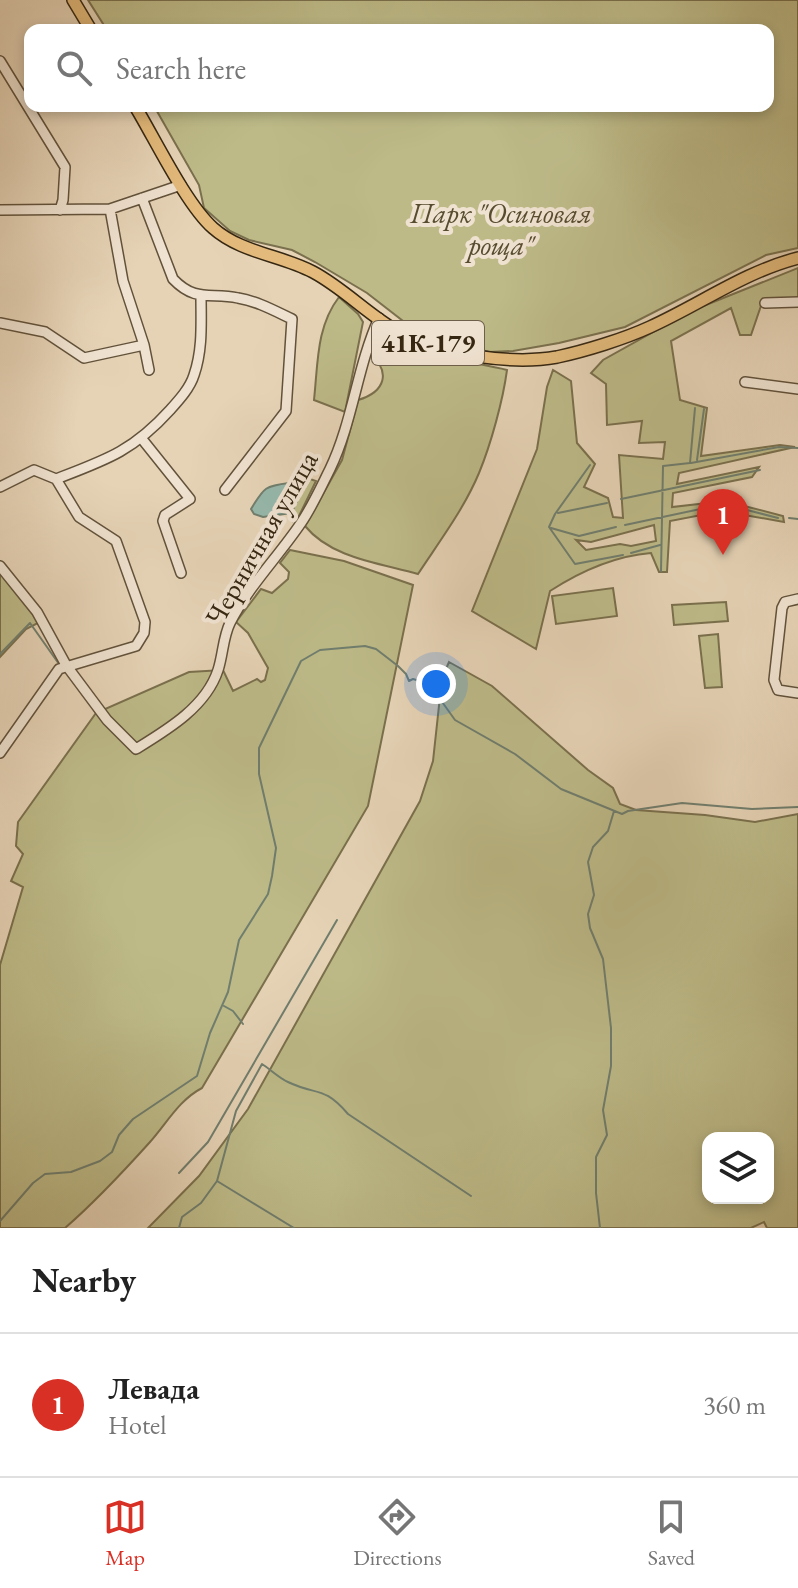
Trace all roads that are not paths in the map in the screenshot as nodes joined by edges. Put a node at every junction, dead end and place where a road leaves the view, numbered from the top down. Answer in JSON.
{"nodes":[{"id":1,"x":73,"y":0,"type":"edge"},
{"id":2,"x":87,"y":24,"type":"edge"},
{"id":3,"x":0,"y":61,"type":"edge"},
{"id":4,"x":24,"y":100,"type":"edge"},
{"id":5,"x":31,"y":112,"type":"edge"},
{"id":6,"x":138,"y":112,"type":"edge"},
{"id":7,"x":181,"y":185,"type":"junction"},
{"id":8,"x":142,"y":198,"type":"junction"},
{"id":9,"x":110,"y":209,"type":"junction"},
{"id":10,"x":0,"y":210,"type":"edge"},
{"id":11,"x":60,"y":210,"type":"junction"},
{"id":12,"x":798,"y":258,"type":"edge"},
{"id":13,"x":201,"y":295,"type":"junction"},
{"id":14,"x":798,"y":302,"type":"edge"},
{"id":15,"x":765,"y":303,"type":"dead end"},
{"id":16,"x":379,"y":318,"type":"junction"},
{"id":17,"x":0,"y":323,"type":"edge"},
{"id":18,"x":144,"y":345,"type":"junction"},
{"id":19,"x":149,"y":370,"type":"dead end"},
{"id":20,"x":745,"y":382,"type":"dead end"},
{"id":21,"x":798,"y":389,"type":"edge"},
{"id":22,"x":142,"y":439,"type":"junction"},
{"id":23,"x":56,"y":479,"type":"junction"},
{"id":24,"x":0,"y":487,"type":"edge"},
{"id":25,"x":225,"y":490,"type":"dead end"},
{"id":26,"x":0,"y":566,"type":"edge"},
{"id":27,"x":181,"y":573,"type":"dead end"},
{"id":28,"x":798,"y":599,"type":"edge"},
{"id":29,"x":66,"y":665,"type":"junction"},
{"id":30,"x":798,"y":693,"type":"edge"},
{"id":31,"x":0,"y":753,"type":"edge"}],
"edges":[{"from":1,"to":2,"type":"main road"},
{"from":3,"to":4,"type":"street"},
{"from":5,"to":11,"type":"street"},
{"from":6,"to":7,"type":"main road","number":"41К-179"},
{"from":7,"to":8,"type":"street"},
{"from":7,"to":16,"type":"main road","number":"41К-179"},
{"from":8,"to":9,"type":"street"},
{"from":8,"to":13,"type":"street"},
{"from":9,"to":11,"type":"street"},
{"from":9,"to":18,"type":"street"},
{"from":10,"to":11,"type":"street"},
{"from":12,"to":16,"type":"main road","number":"41К-179"},
{"from":13,"to":22,"type":"street"},
{"from":13,"to":25,"type":"street"},
{"from":14,"to":15,"type":"street"},
{"from":16,"to":29,"type":"street","name":"Черничная улица"},
{"from":17,"to":18,"type":"street"},
{"from":18,"to":19,"type":"street"},
{"from":20,"to":21,"type":"street"},
{"from":22,"to":23,"type":"street"},
{"from":22,"to":27,"type":"street"},
{"from":23,"to":24,"type":"street"},
{"from":23,"to":29,"type":"street"},
{"from":26,"to":29,"type":"street"},
{"from":28,"to":30,"type":"street"},
{"from":29,"to":31,"type":"street"}]}
